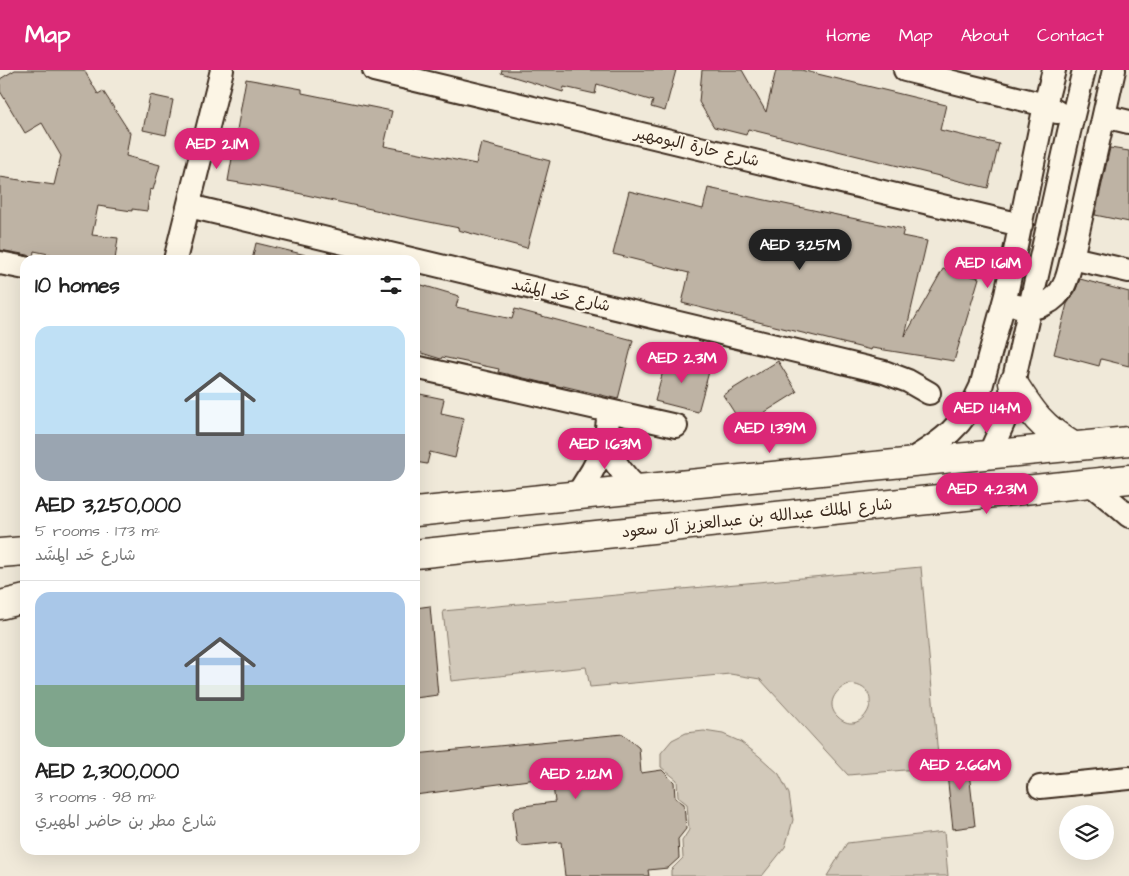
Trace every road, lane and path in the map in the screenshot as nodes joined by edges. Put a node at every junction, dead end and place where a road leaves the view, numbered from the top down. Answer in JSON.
{"nodes":[{"id":1,"x":222,"y":70,"type":"edge"},
{"id":2,"x":374,"y":70,"type":"edge"},
{"id":3,"x":905,"y":70,"type":"edge"},
{"id":4,"x":1054,"y":70,"type":"edge"},
{"id":5,"x":1084,"y":70,"type":"edge"},
{"id":6,"x":1114,"y":70,"type":"edge"},
{"id":7,"x":937,"y":74,"type":"edge"},
{"id":8,"x":1045,"y":104,"type":"junction"},
{"id":9,"x":1104,"y":116,"type":"junction"},
{"id":10,"x":1129,"y":122,"type":"edge"},
{"id":11,"x":1069,"y":132,"type":"junction"},
{"id":12,"x":189,"y":206,"type":"junction"},
{"id":13,"x":1021,"y":225,"type":"junction"},
{"id":14,"x":176,"y":255,"type":"edge"},
{"id":15,"x":394,"y":255,"type":"edge"},
{"id":16,"x":1072,"y":258,"type":"junction"},
{"id":17,"x":420,"y":261,"type":"edge"},
{"id":18,"x":0,"y":263,"type":"edge"},
{"id":19,"x":20,"y":267,"type":"edge"},
{"id":20,"x":1129,"y":272,"type":"edge"},
{"id":21,"x":1006,"y":295,"type":"junction"},
{"id":22,"x":1029,"y":308,"type":"junction"},
{"id":23,"x":420,"y":368,"type":"edge"},
{"id":24,"x":1013,"y":383,"type":"junction"},
{"id":25,"x":929,"y":393,"type":"dead end"},
{"id":26,"x":608,"y":411,"type":"junction"},
{"id":27,"x":676,"y":426,"type":"dead end"},
{"id":28,"x":1129,"y":441,"type":"edge"},
{"id":29,"x":605,"y":446,"type":"junction"},
{"id":30,"x":1073,"y":446,"type":"junction"},
{"id":31,"x":989,"y":455,"type":"junction"},
{"id":32,"x":906,"y":463,"type":"junction"},
{"id":33,"x":1129,"y":479,"type":"edge"},
{"id":34,"x":1089,"y":484,"type":"junction"},
{"id":35,"x":638,"y":488,"type":"junction"},
{"id":36,"x":577,"y":495,"type":"junction"},
{"id":37,"x":881,"y":505,"type":"junction"},
{"id":38,"x":420,"y":511,"type":"edge"},
{"id":39,"x":1129,"y":516,"type":"edge"},
{"id":40,"x":20,"y":551,"type":"edge"},
{"id":41,"x":0,"y":553,"type":"edge"},
{"id":42,"x":420,"y":553,"type":"edge"},
{"id":43,"x":20,"y":600,"type":"edge"},
{"id":44,"x":0,"y":605,"type":"edge"},
{"id":45,"x":1129,"y":778,"type":"edge"},
{"id":46,"x":1040,"y":787,"type":"dead end"}],
"edges":[{"from":1,"to":12,"type":"street"},
{"from":2,"to":13,"type":"street","name":"شارع حارة البومهير"},
{"from":3,"to":7,"type":"street"},
{"from":4,"to":8,"type":"street"},
{"from":5,"to":11,"type":"street"},
{"from":6,"to":9,"type":"street"},
{"from":7,"to":8,"type":"street"},
{"from":8,"to":11,"type":"street"},
{"from":8,"to":13,"type":"street"},
{"from":9,"to":10,"type":"street"},
{"from":9,"to":16,"type":"street"},
{"from":11,"to":22,"type":"street"},
{"from":12,"to":14,"type":"street"},
{"from":12,"to":15,"type":"street","name":"شارع حَد المِشَد"},
{"from":13,"to":21,"type":"street"},
{"from":16,"to":20,"type":"street"},
{"from":16,"to":22,"type":"street"},
{"from":17,"to":25,"type":"street","name":"شارع حَد المِشَد"},
{"from":18,"to":19,"type":"street"},
{"from":21,"to":22,"type":"street"},
{"from":21,"to":32,"type":"street"},
{"from":22,"to":24,"type":"street"},
{"from":23,"to":26,"type":"street"},
{"from":24,"to":30,"type":"main road"},
{"from":24,"to":31,"type":"street"},
{"from":26,"to":27,"type":"street"},
{"from":26,"to":29,"type":"street"},
{"from":28,"to":30,"type":"main road"},
{"from":29,"to":35,"type":"street"},
{"from":29,"to":36,"type":"street"},
{"from":30,"to":31,"type":"main road"},
{"from":31,"to":32,"type":"main road"},
{"from":31,"to":37,"type":"main road"},
{"from":32,"to":35,"type":"main road"},
{"from":33,"to":34,"type":"main road","name":"شارع الملك عبدالله بن عبدالعزيز آل سعود"},
{"from":34,"to":37,"type":"main road","name":"شارع الملك عبدالله بن عبدالعزيز آل سعود"},
{"from":34,"to":39,"type":"street"},
{"from":35,"to":36,"type":"main road"},
{"from":36,"to":38,"type":"main road"},
{"from":37,"to":42,"type":"main road","name":"شارع الملك عبدالله بن عبدالعزيز آل سعود"},
{"from":40,"to":41,"type":"main road"},
{"from":43,"to":44,"type":"main road"},
{"from":45,"to":46,"type":"street"}]}
